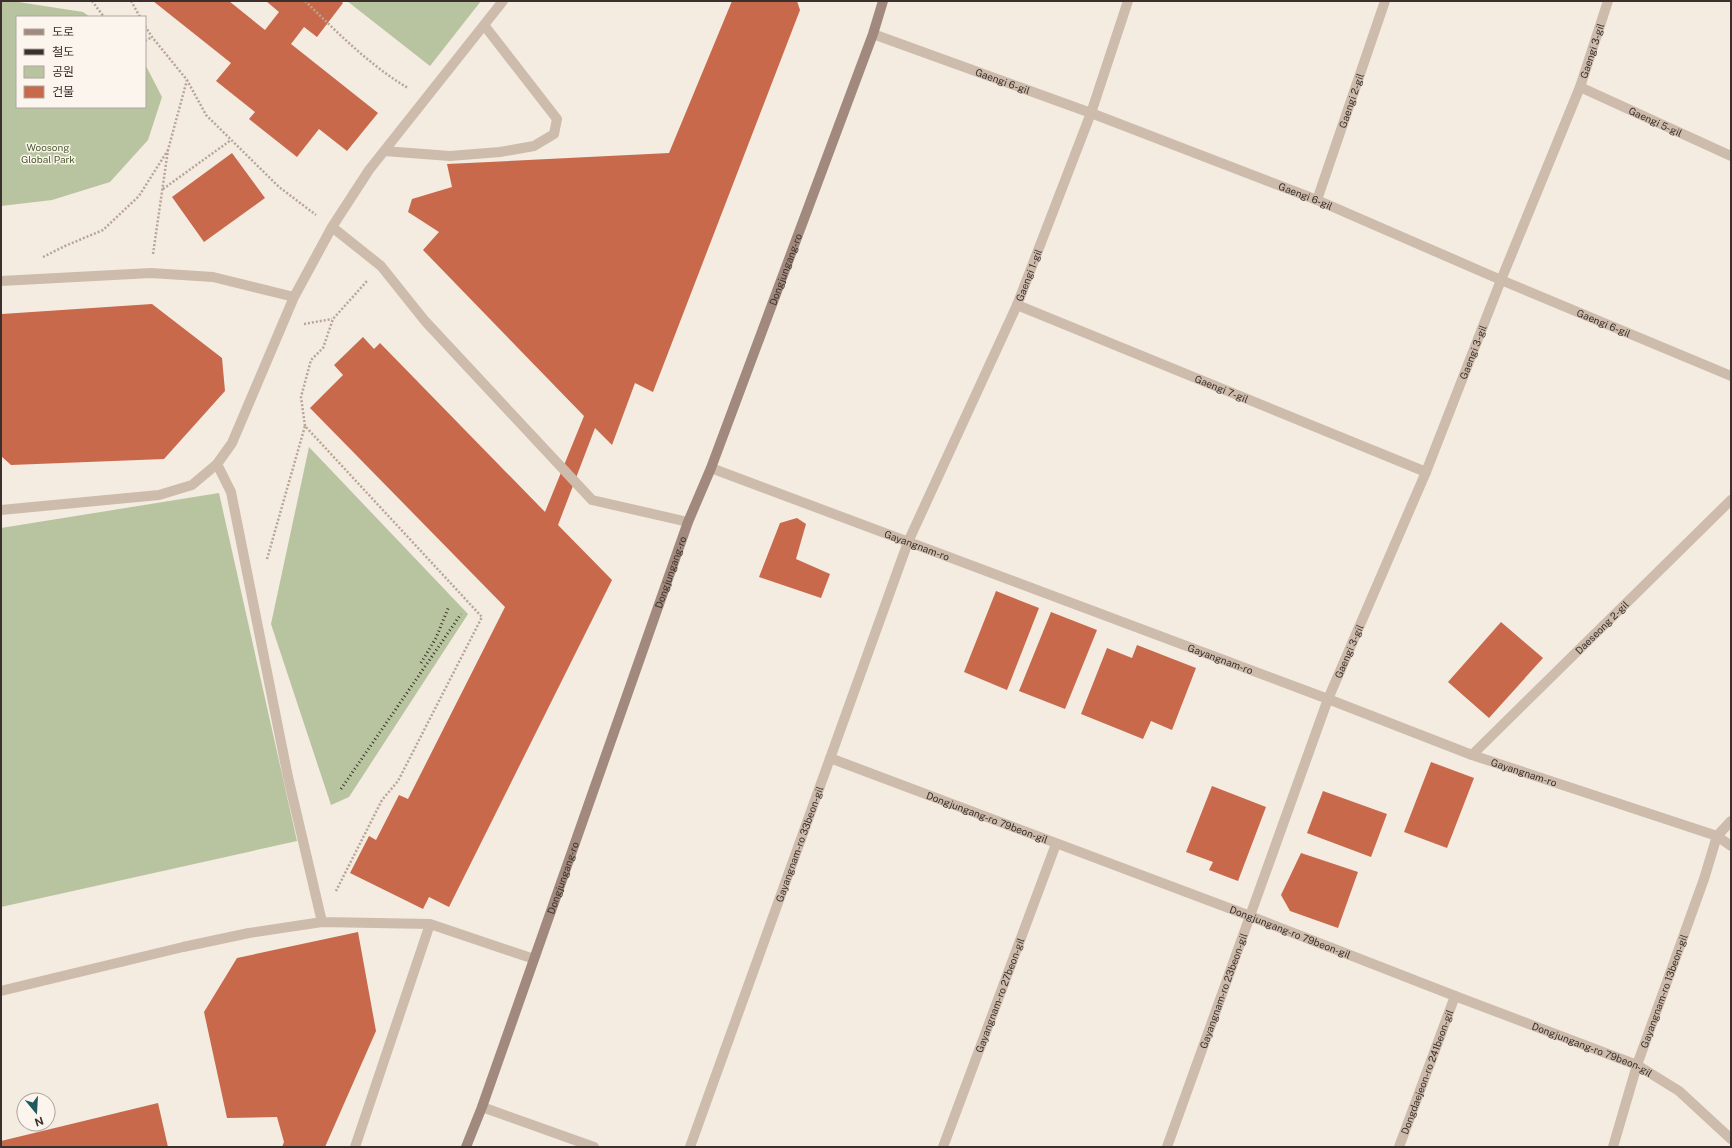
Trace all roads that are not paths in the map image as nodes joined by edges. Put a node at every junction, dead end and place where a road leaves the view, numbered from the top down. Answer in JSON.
{"nodes":[{"id":1,"x":503,"y":1,"type":"edge"},
{"id":2,"x":883,"y":1,"type":"edge"},
{"id":3,"x":1128,"y":1,"type":"edge"},
{"id":4,"x":1386,"y":1,"type":"edge"},
{"id":5,"x":1608,"y":1,"type":"edge"},
{"id":6,"x":484,"y":25,"type":"junction"},
{"id":7,"x":873,"y":34,"type":"junction"},
{"id":8,"x":1580,"y":87,"type":"junction"},
{"id":9,"x":1091,"y":113,"type":"junction"},
{"id":10,"x":384,"y":151,"type":"junction"},
{"id":11,"x":1731,"y":156,"type":"edge"},
{"id":12,"x":1317,"y":200,"type":"junction"},
{"id":13,"x":332,"y":227,"type":"junction"},
{"id":14,"x":1501,"y":280,"type":"junction"},
{"id":15,"x":1,"y":281,"type":"edge"},
{"id":16,"x":294,"y":297,"type":"junction"},
{"id":17,"x":1017,"y":305,"type":"junction"},
{"id":18,"x":1731,"y":376,"type":"edge"},
{"id":19,"x":217,"y":464,"type":"junction"},
{"id":20,"x":711,"y":468,"type":"junction"},
{"id":21,"x":1426,"y":472,"type":"junction"},
{"id":22,"x":1731,"y":500,"type":"edge"},
{"id":23,"x":1,"y":510,"type":"edge"},
{"id":24,"x":688,"y":522,"type":"junction"},
{"id":25,"x":908,"y":542,"type":"junction"},
{"id":26,"x":1328,"y":699,"type":"junction"},
{"id":27,"x":1472,"y":755,"type":"junction"},
{"id":28,"x":830,"y":758,"type":"junction"},
{"id":29,"x":1731,"y":821,"type":"edge"},
{"id":30,"x":1717,"y":836,"type":"junction"},
{"id":31,"x":1056,"y":844,"type":"junction"},
{"id":32,"x":1731,"y":846,"type":"edge"},
{"id":33,"x":1250,"y":916,"type":"junction"},
{"id":34,"x":322,"y":922,"type":"junction"},
{"id":35,"x":430,"y":924,"type":"junction"},
{"id":36,"x":534,"y":959,"type":"junction"},
{"id":37,"x":1,"y":991,"type":"edge"},
{"id":38,"x":1455,"y":996,"type":"junction"},
{"id":39,"x":1637,"y":1065,"type":"junction"},
{"id":40,"x":482,"y":1107,"type":"junction"},
{"id":41,"x":1731,"y":1139,"type":"edge"},
{"id":42,"x":355,"y":1147,"type":"edge"},
{"id":43,"x":466,"y":1147,"type":"edge"},
{"id":44,"x":594,"y":1147,"type":"edge"},
{"id":45,"x":690,"y":1147,"type":"edge"},
{"id":46,"x":943,"y":1147,"type":"edge"},
{"id":47,"x":1167,"y":1147,"type":"edge"},
{"id":48,"x":1399,"y":1147,"type":"edge"},
{"id":49,"x":1613,"y":1147,"type":"edge"}],
"edges":[{"from":1,"to":6,"type":"street"},
{"from":2,"to":7,"type":"street","name":"Dongjungang-ro"},
{"from":3,"to":9,"type":"street","name":"Gaengi 1-gil"},
{"from":4,"to":12,"type":"street","name":"Gaengi 2-gil"},
{"from":5,"to":8,"type":"street","name":"Gaengi 3-gil"},
{"from":6,"to":10,"type":"street"},
{"from":6,"to":10,"type":"street"},
{"from":7,"to":9,"type":"street","name":"Gaengi 6-gil"},
{"from":7,"to":20,"type":"street","name":"Dongjungang-ro"},
{"from":8,"to":11,"type":"street","name":"Gaengi 5-gil"},
{"from":8,"to":14,"type":"street","name":"Gaengi 3-gil"},
{"from":9,"to":12,"type":"street","name":"Gaengi 6-gil"},
{"from":9,"to":17,"type":"street","name":"Gaengi 1-gil"},
{"from":10,"to":13,"type":"street"},
{"from":12,"to":14,"type":"street","name":"Gaengi 6-gil"},
{"from":13,"to":16,"type":"street"},
{"from":13,"to":24,"type":"street"},
{"from":14,"to":18,"type":"street","name":"Gaengi 6-gil"},
{"from":14,"to":21,"type":"street","name":"Gaengi 3-gil"},
{"from":15,"to":16,"type":"street"},
{"from":16,"to":19,"type":"street"},
{"from":17,"to":21,"type":"street","name":"Gaengi 7-gil"},
{"from":17,"to":25,"type":"street","name":"Gaengi 1-gil"},
{"from":19,"to":23,"type":"street"},
{"from":19,"to":34,"type":"street"},
{"from":20,"to":24,"type":"street","name":"Dongjungang-ro"},
{"from":20,"to":25,"type":"street","name":"Gayangnam-ro"},
{"from":21,"to":26,"type":"street","name":"Gaengi 3-gil"},
{"from":22,"to":27,"type":"street","name":"Daeseong 2-gil"},
{"from":24,"to":36,"type":"street","name":"Dongjungang-ro"},
{"from":25,"to":26,"type":"street","name":"Gayangnam-ro"},
{"from":25,"to":28,"type":"street","name":"Gayangnam-ro 33beon-gil"},
{"from":26,"to":27,"type":"street","name":"Gayangnam-ro"},
{"from":26,"to":33,"type":"street","name":"Gayangnam-ro 23beon-gil"},
{"from":27,"to":30,"type":"street","name":"Gayangnam-ro"},
{"from":28,"to":31,"type":"street","name":"Dongjungang-ro 79beon-gil"},
{"from":28,"to":45,"type":"street","name":"Gayangnam-ro 33beon-gil"},
{"from":29,"to":30,"type":"street"},
{"from":30,"to":32,"type":"street","name":"Gayangnam-ro"},
{"from":30,"to":39,"type":"street","name":"Gayangnam-ro 13beon-gil"},
{"from":31,"to":33,"type":"street","name":"Dongjungang-ro 79beon-gil"},
{"from":31,"to":46,"type":"street","name":"Gayangnam-ro 27beon-gil"},
{"from":33,"to":38,"type":"street","name":"Dongjungang-ro 79beon-gil"},
{"from":33,"to":47,"type":"street","name":"Gayangnam-ro 23beon-gil"},
{"from":34,"to":35,"type":"street"},
{"from":34,"to":37,"type":"street"},
{"from":35,"to":36,"type":"street"},
{"from":35,"to":42,"type":"street"},
{"from":36,"to":40,"type":"street","name":"Dongjungang-ro"},
{"from":38,"to":39,"type":"street","name":"Dongjungang-ro 79beon-gil"},
{"from":38,"to":48,"type":"street","name":"Dongdaejeon-ro 241beon-gil"},
{"from":39,"to":41,"type":"street","name":"Dongjungang-ro 79beon-gil"},
{"from":39,"to":49,"type":"street","name":"Gayangnam-ro 13beon-gil"},
{"from":40,"to":43,"type":"street","name":"Dongjungang-ro"},
{"from":40,"to":44,"type":"street"}]}
